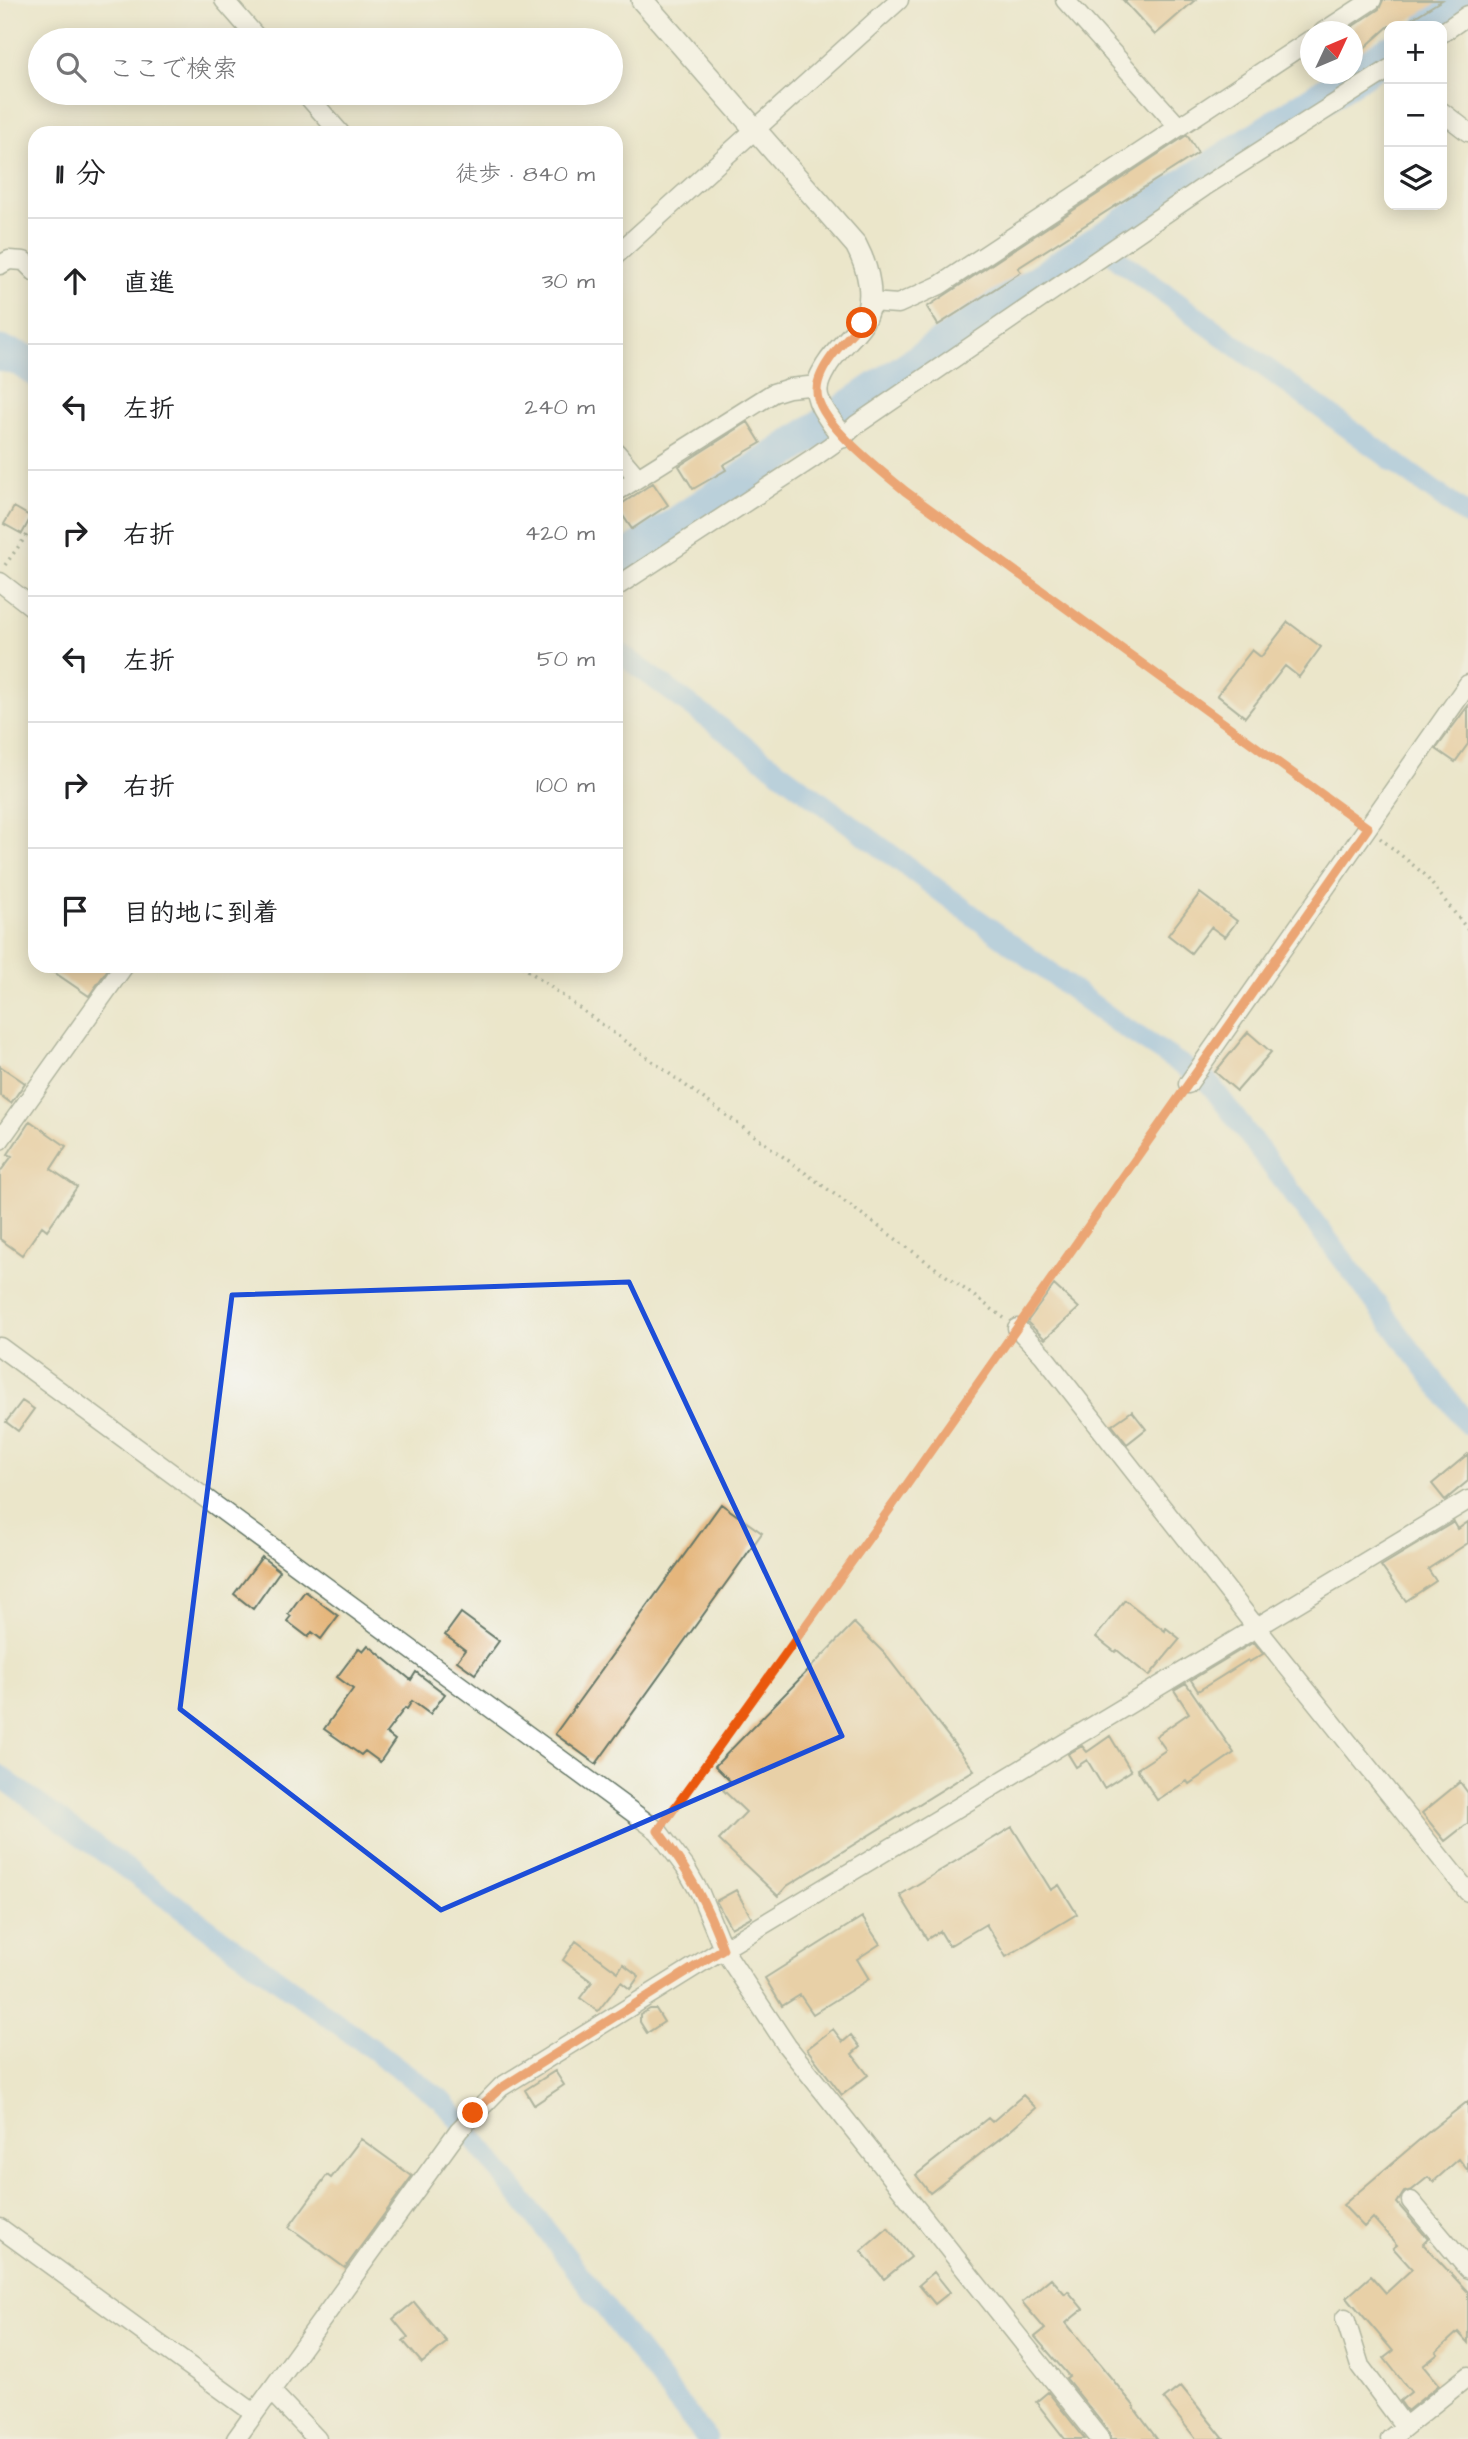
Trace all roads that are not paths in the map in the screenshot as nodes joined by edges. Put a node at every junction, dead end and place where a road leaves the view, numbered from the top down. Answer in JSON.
{"nodes":[{"id":1,"x":224,"y":0,"type":"edge"},
{"id":2,"x":642,"y":0,"type":"edge"},
{"id":3,"x":899,"y":0,"type":"edge"},
{"id":4,"x":1065,"y":0,"type":"edge"},
{"id":5,"x":1372,"y":0,"type":"edge"},
{"id":6,"x":1468,"y":15,"type":"edge"},
{"id":7,"x":1340,"y":21,"type":"edge"},
{"id":8,"x":248,"y":28,"type":"edge"},
{"id":9,"x":1447,"y":30,"type":"edge"},
{"id":10,"x":1300,"y":47,"type":"edge"},
{"id":11,"x":1384,"y":74,"type":"edge"},
{"id":12,"x":316,"y":105,"type":"edge"},
{"id":13,"x":1447,"y":116,"type":"edge"},
{"id":14,"x":334,"y":126,"type":"edge"},
{"id":15,"x":1178,"y":126,"type":"junction"},
{"id":16,"x":756,"y":129,"type":"junction"},
{"id":17,"x":1468,"y":132,"type":"edge"},
{"id":18,"x":623,"y":249,"type":"edge"},
{"id":19,"x":0,"y":265,"type":"edge"},
{"id":20,"x":28,"y":265,"type":"edge"},
{"id":21,"x":870,"y":302,"type":"junction"},
{"id":22,"x":818,"y":385,"type":"junction"},
{"id":23,"x":840,"y":434,"type":"junction"},
{"id":24,"x":623,"y":460,"type":"edge"},
{"id":25,"x":638,"y":478,"type":"junction"},
{"id":26,"x":623,"y":488,"type":"edge"},
{"id":27,"x":0,"y":582,"type":"edge"},
{"id":28,"x":623,"y":582,"type":"edge"},
{"id":29,"x":28,"y":604,"type":"edge"},
{"id":30,"x":1468,"y":684,"type":"edge"},
{"id":31,"x":119,"y":973,"type":"edge"},
{"id":32,"x":1188,"y":1084,"type":"road end"},
{"id":33,"x":0,"y":1140,"type":"edge"},
{"id":34,"x":1017,"y":1328,"type":"road end"},
{"id":35,"x":0,"y":1347,"type":"edge"},
{"id":36,"x":1468,"y":1500,"type":"edge"},
{"id":37,"x":1255,"y":1626,"type":"junction"},
{"id":38,"x":1468,"y":1892,"type":"edge"},
{"id":39,"x":723,"y":1949,"type":"junction"},
{"id":40,"x":1411,"y":2201,"type":"dead end"},
{"id":41,"x":0,"y":2228,"type":"edge"},
{"id":42,"x":1468,"y":2269,"type":"edge"},
{"id":43,"x":1345,"y":2318,"type":"dead end"},
{"id":44,"x":1468,"y":2376,"type":"edge"},
{"id":45,"x":271,"y":2391,"type":"junction"},
{"id":46,"x":254,"y":2413,"type":"junction"},
{"id":47,"x":1405,"y":2427,"type":"junction"},
{"id":48,"x":236,"y":2439,"type":"edge"},
{"id":49,"x":317,"y":2439,"type":"edge"},
{"id":50,"x":1100,"y":2439,"type":"edge"},
{"id":51,"x":1390,"y":2439,"type":"edge"}],
"edges":[{"from":1,"to":8,"type":"street"},
{"from":2,"to":16,"type":"street"},
{"from":3,"to":16,"type":"street"},
{"from":4,"to":15,"type":"street"},
{"from":5,"to":7,"type":"street"},
{"from":6,"to":9,"type":"street"},
{"from":10,"to":15,"type":"street"},
{"from":11,"to":23,"type":"street"},
{"from":12,"to":14,"type":"street"},
{"from":13,"to":17,"type":"street"},
{"from":15,"to":21,"type":"street"},
{"from":16,"to":18,"type":"street"},
{"from":16,"to":21,"type":"street"},
{"from":19,"to":20,"type":"street"},
{"from":21,"to":22,"type":"street"},
{"from":22,"to":23,"type":"street"},
{"from":22,"to":25,"type":"street"},
{"from":23,"to":28,"type":"street"},
{"from":24,"to":25,"type":"street"},
{"from":25,"to":26,"type":"street"},
{"from":27,"to":29,"type":"street"},
{"from":30,"to":32,"type":"street"},
{"from":31,"to":33,"type":"street"},
{"from":34,"to":37,"type":"street"},
{"from":35,"to":39,"type":"street"},
{"from":36,"to":37,"type":"street"},
{"from":37,"to":38,"type":"street"},
{"from":37,"to":39,"type":"street"},
{"from":39,"to":45,"type":"street"},
{"from":39,"to":50,"type":"street"},
{"from":40,"to":42,"type":"street"},
{"from":41,"to":46,"type":"street"},
{"from":43,"to":47,"type":"street"},
{"from":44,"to":47,"type":"street"},
{"from":45,"to":46,"type":"street"},
{"from":45,"to":49,"type":"street"},
{"from":46,"to":48,"type":"street"},
{"from":47,"to":51,"type":"street"}]}
